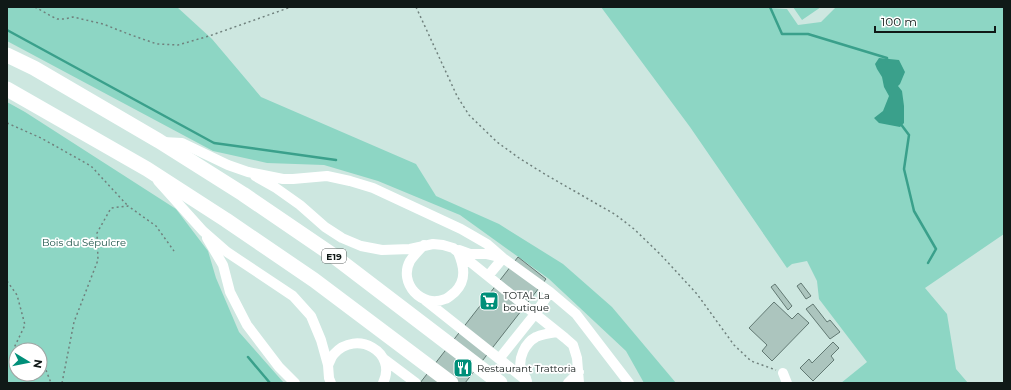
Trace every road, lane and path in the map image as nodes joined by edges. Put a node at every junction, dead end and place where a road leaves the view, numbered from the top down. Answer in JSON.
{"nodes":[{"id":1,"x":36,"y":7,"type":"edge"},
{"id":2,"x":291,"y":7,"type":"edge"},
{"id":3,"x":416,"y":7,"type":"edge"},
{"id":4,"x":7,"y":54,"type":"edge"},
{"id":5,"x":7,"y":89,"type":"edge"},
{"id":6,"x":7,"y":123,"type":"edge"},
{"id":7,"x":159,"y":141,"type":"junction"},
{"id":8,"x":147,"y":169,"type":"junction"},
{"id":9,"x":248,"y":172,"type":"junction"},
{"id":10,"x":128,"y":206,"type":"junction"},
{"id":11,"x":204,"y":231,"type":"junction"},
{"id":12,"x":424,"y":245,"type":"junction"},
{"id":13,"x":456,"y":250,"type":"junction"},
{"id":14,"x":174,"y":251,"type":"dead end"},
{"id":15,"x":503,"y":258,"type":"junction"},
{"id":16,"x":488,"y":276,"type":"junction"},
{"id":17,"x":7,"y":281,"type":"edge"},
{"id":18,"x":550,"y":292,"type":"junction"},
{"id":19,"x":425,"y":300,"type":"junction"},
{"id":20,"x":535,"y":314,"type":"junction"},
{"id":21,"x":557,"y":332,"type":"junction"},
{"id":22,"x":17,"y":342,"type":"edge"},
{"id":23,"x":384,"y":359,"type":"junction"},
{"id":24,"x":499,"y":359,"type":"junction"},
{"id":25,"x":328,"y":365,"type":"junction"},
{"id":26,"x":579,"y":372,"type":"junction"},
{"id":27,"x":783,"y":373,"type":"joint"},
{"id":28,"x":410,"y":381,"type":"edge"},
{"id":29,"x":529,"y":382,"type":"edge"},
{"id":30,"x":62,"y":383,"type":"edge"},
{"id":31,"x":295,"y":383,"type":"edge"},
{"id":32,"x":331,"y":383,"type":"edge"},
{"id":33,"x":383,"y":383,"type":"edge"},
{"id":34,"x":451,"y":383,"type":"edge"},
{"id":35,"x":500,"y":383,"type":"edge"},
{"id":36,"x":568,"y":383,"type":"edge"},
{"id":37,"x":579,"y":383,"type":"edge"},
{"id":38,"x":630,"y":383,"type":"edge"},
{"id":39,"x":787,"y":383,"type":"edge"}],
"edges":[{"from":1,"to":2,"type":"path"},
{"from":3,"to":27,"type":"path"},
{"from":4,"to":7,"type":"highway","number":"E19"},
{"from":5,"to":8,"type":"highway"},
{"from":6,"to":10,"type":"path"},
{"from":7,"to":9,"type":"street"},
{"from":7,"to":35,"type":"highway","number":"E19"},
{"from":8,"to":11,"type":"street"},
{"from":8,"to":34,"type":"highway"},
{"from":9,"to":12,"type":"street"},
{"from":9,"to":15,"type":"street"},
{"from":10,"to":14,"type":"path"},
{"from":10,"to":30,"type":"path"},
{"from":11,"to":25,"type":"street"},
{"from":11,"to":31,"type":"street"},
{"from":12,"to":13,"type":"street"},
{"from":12,"to":19,"type":"street"},
{"from":13,"to":15,"type":"street"},
{"from":13,"to":16,"type":"street"},
{"from":13,"to":19,"type":"street"},
{"from":15,"to":16,"type":"street"},
{"from":15,"to":18,"type":"street"},
{"from":16,"to":20,"type":"street"},
{"from":17,"to":22,"type":"path"},
{"from":18,"to":20,"type":"street"},
{"from":18,"to":38,"type":"street"},
{"from":19,"to":24,"type":"street"},
{"from":20,"to":21,"type":"street"},
{"from":20,"to":24,"type":"street"},
{"from":21,"to":26,"type":"street"},
{"from":21,"to":29,"type":"street"},
{"from":23,"to":25,"type":"street"},
{"from":23,"to":28,"type":"street"},
{"from":23,"to":33,"type":"street"},
{"from":24,"to":29,"type":"street"},
{"from":25,"to":32,"type":"street"},
{"from":26,"to":36,"type":"street"},
{"from":26,"to":37,"type":"street"},
{"from":27,"to":39,"type":"street"}]}
